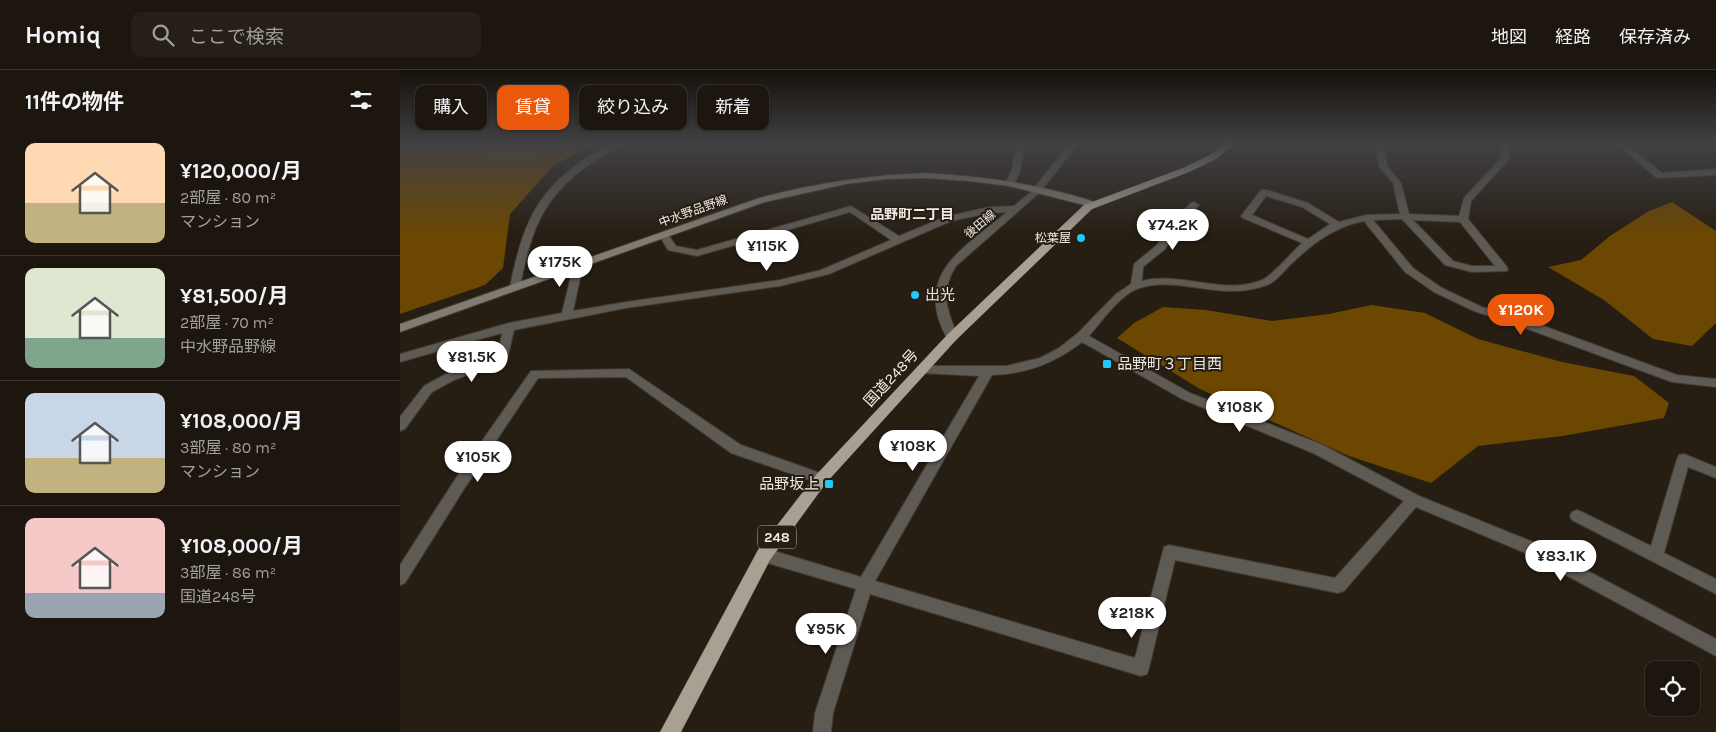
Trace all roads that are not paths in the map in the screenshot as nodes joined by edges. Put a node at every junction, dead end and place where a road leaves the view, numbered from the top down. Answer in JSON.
{"nodes":[{"id":1,"x":573,"y":174,"type":"edge"},
{"id":2,"x":1014,"y":174,"type":"edge"},
{"id":3,"x":1050,"y":174,"type":"edge"},
{"id":4,"x":1175,"y":174,"type":"edge"},
{"id":5,"x":1389,"y":174,"type":"edge"},
{"id":6,"x":1491,"y":174,"type":"edge"},
{"id":7,"x":1657,"y":174,"type":"edge"},
{"id":8,"x":1689,"y":174,"type":"edge"},
{"id":9,"x":1009,"y":184,"type":"junction"},
{"id":10,"x":1037,"y":190,"type":"junction"},
{"id":11,"x":1092,"y":204,"type":"junction"},
{"id":12,"x":1194,"y":205,"type":"dead end"},
{"id":13,"x":1018,"y":208,"type":"junction"},
{"id":14,"x":1405,"y":217,"type":"junction"},
{"id":15,"x":1366,"y":218,"type":"junction"},
{"id":16,"x":1462,"y":219,"type":"junction"},
{"id":17,"x":1336,"y":224,"type":"junction"},
{"id":18,"x":664,"y":234,"type":"junction"},
{"id":19,"x":898,"y":240,"type":"junction"},
{"id":20,"x":1310,"y":243,"type":"junction"},
{"id":21,"x":578,"y":265,"type":"junction"},
{"id":22,"x":1136,"y":286,"type":"junction"},
{"id":23,"x":515,"y":287,"type":"junction"},
{"id":24,"x":567,"y":316,"type":"junction"},
{"id":25,"x":509,"y":327,"type":"junction"},
{"id":26,"x":400,"y":328,"type":"edge"},
{"id":27,"x":1082,"y":336,"type":"junction"},
{"id":28,"x":952,"y":337,"type":"junction"},
{"id":29,"x":400,"y":358,"type":"edge"},
{"id":30,"x":922,"y":369,"type":"junction"},
{"id":31,"x":987,"y":373,"type":"junction"},
{"id":32,"x":1716,"y":383,"type":"edge"},
{"id":33,"x":400,"y":426,"type":"edge"},
{"id":34,"x":1716,"y":473,"type":"edge"},
{"id":35,"x":821,"y":479,"type":"junction"},
{"id":36,"x":1414,"y":500,"type":"junction"},
{"id":37,"x":1577,"y":516,"type":"dead end"},
{"id":38,"x":764,"y":555,"type":"junction"},
{"id":39,"x":1655,"y":557,"type":"junction"},
{"id":40,"x":400,"y":578,"type":"edge"},
{"id":41,"x":865,"y":585,"type":"junction"},
{"id":42,"x":1716,"y":587,"type":"edge"},
{"id":43,"x":1716,"y":648,"type":"edge"},
{"id":44,"x":670,"y":732,"type":"edge"},
{"id":45,"x":822,"y":732,"type":"edge"}],
"edges":[{"from":1,"to":23,"type":"street"},
{"from":2,"to":9,"type":"street"},
{"from":3,"to":10,"type":"street","name":"後田線"},
{"from":4,"to":11,"type":"highway","name":"国道248号","number":"248"},
{"from":5,"to":14,"type":"street"},
{"from":6,"to":16,"type":"street"},
{"from":7,"to":8,"type":"street"},
{"from":9,"to":10,"type":"main road","name":"中水野品野線"},
{"from":9,"to":18,"type":"main road","name":"中水野品野線"},
{"from":10,"to":11,"type":"main road","name":"中水野品野線"},
{"from":10,"to":13,"type":"street","name":"後田線"},
{"from":11,"to":28,"type":"highway","name":"国道248号","number":"248"},
{"from":12,"to":22,"type":"street"},
{"from":13,"to":19,"type":"street"},
{"from":13,"to":28,"type":"street","name":"後田線"},
{"from":14,"to":15,"type":"street"},
{"from":14,"to":16,"type":"street"},
{"from":14,"to":16,"type":"street"},
{"from":15,"to":17,"type":"street"},
{"from":15,"to":32,"type":"street"},
{"from":17,"to":20,"type":"street"},
{"from":17,"to":20,"type":"street"},
{"from":18,"to":19,"type":"street"},
{"from":18,"to":21,"type":"main road","name":"中水野品野線"},
{"from":19,"to":24,"type":"street"},
{"from":20,"to":22,"type":"street"},
{"from":21,"to":23,"type":"main road","name":"中水野品野線"},
{"from":21,"to":24,"type":"street"},
{"from":22,"to":27,"type":"street"},
{"from":23,"to":26,"type":"main road","name":"中水野品野線"},
{"from":24,"to":25,"type":"street"},
{"from":25,"to":29,"type":"street"},
{"from":25,"to":33,"type":"street"},
{"from":27,"to":31,"type":"street"},
{"from":27,"to":36,"type":"street"},
{"from":28,"to":30,"type":"highway","name":"国道248号","number":"248"},
{"from":30,"to":31,"type":"street"},
{"from":30,"to":35,"type":"highway","name":"国道248号","number":"248"},
{"from":31,"to":41,"type":"street"},
{"from":34,"to":39,"type":"street"},
{"from":35,"to":38,"type":"highway","name":"国道248号","number":"248"},
{"from":35,"to":40,"type":"street"},
{"from":36,"to":41,"type":"street"},
{"from":36,"to":43,"type":"street"},
{"from":37,"to":39,"type":"street"},
{"from":38,"to":41,"type":"street"},
{"from":38,"to":44,"type":"highway","name":"国道248号","number":"248"},
{"from":39,"to":42,"type":"street"},
{"from":41,"to":45,"type":"street"}]}
